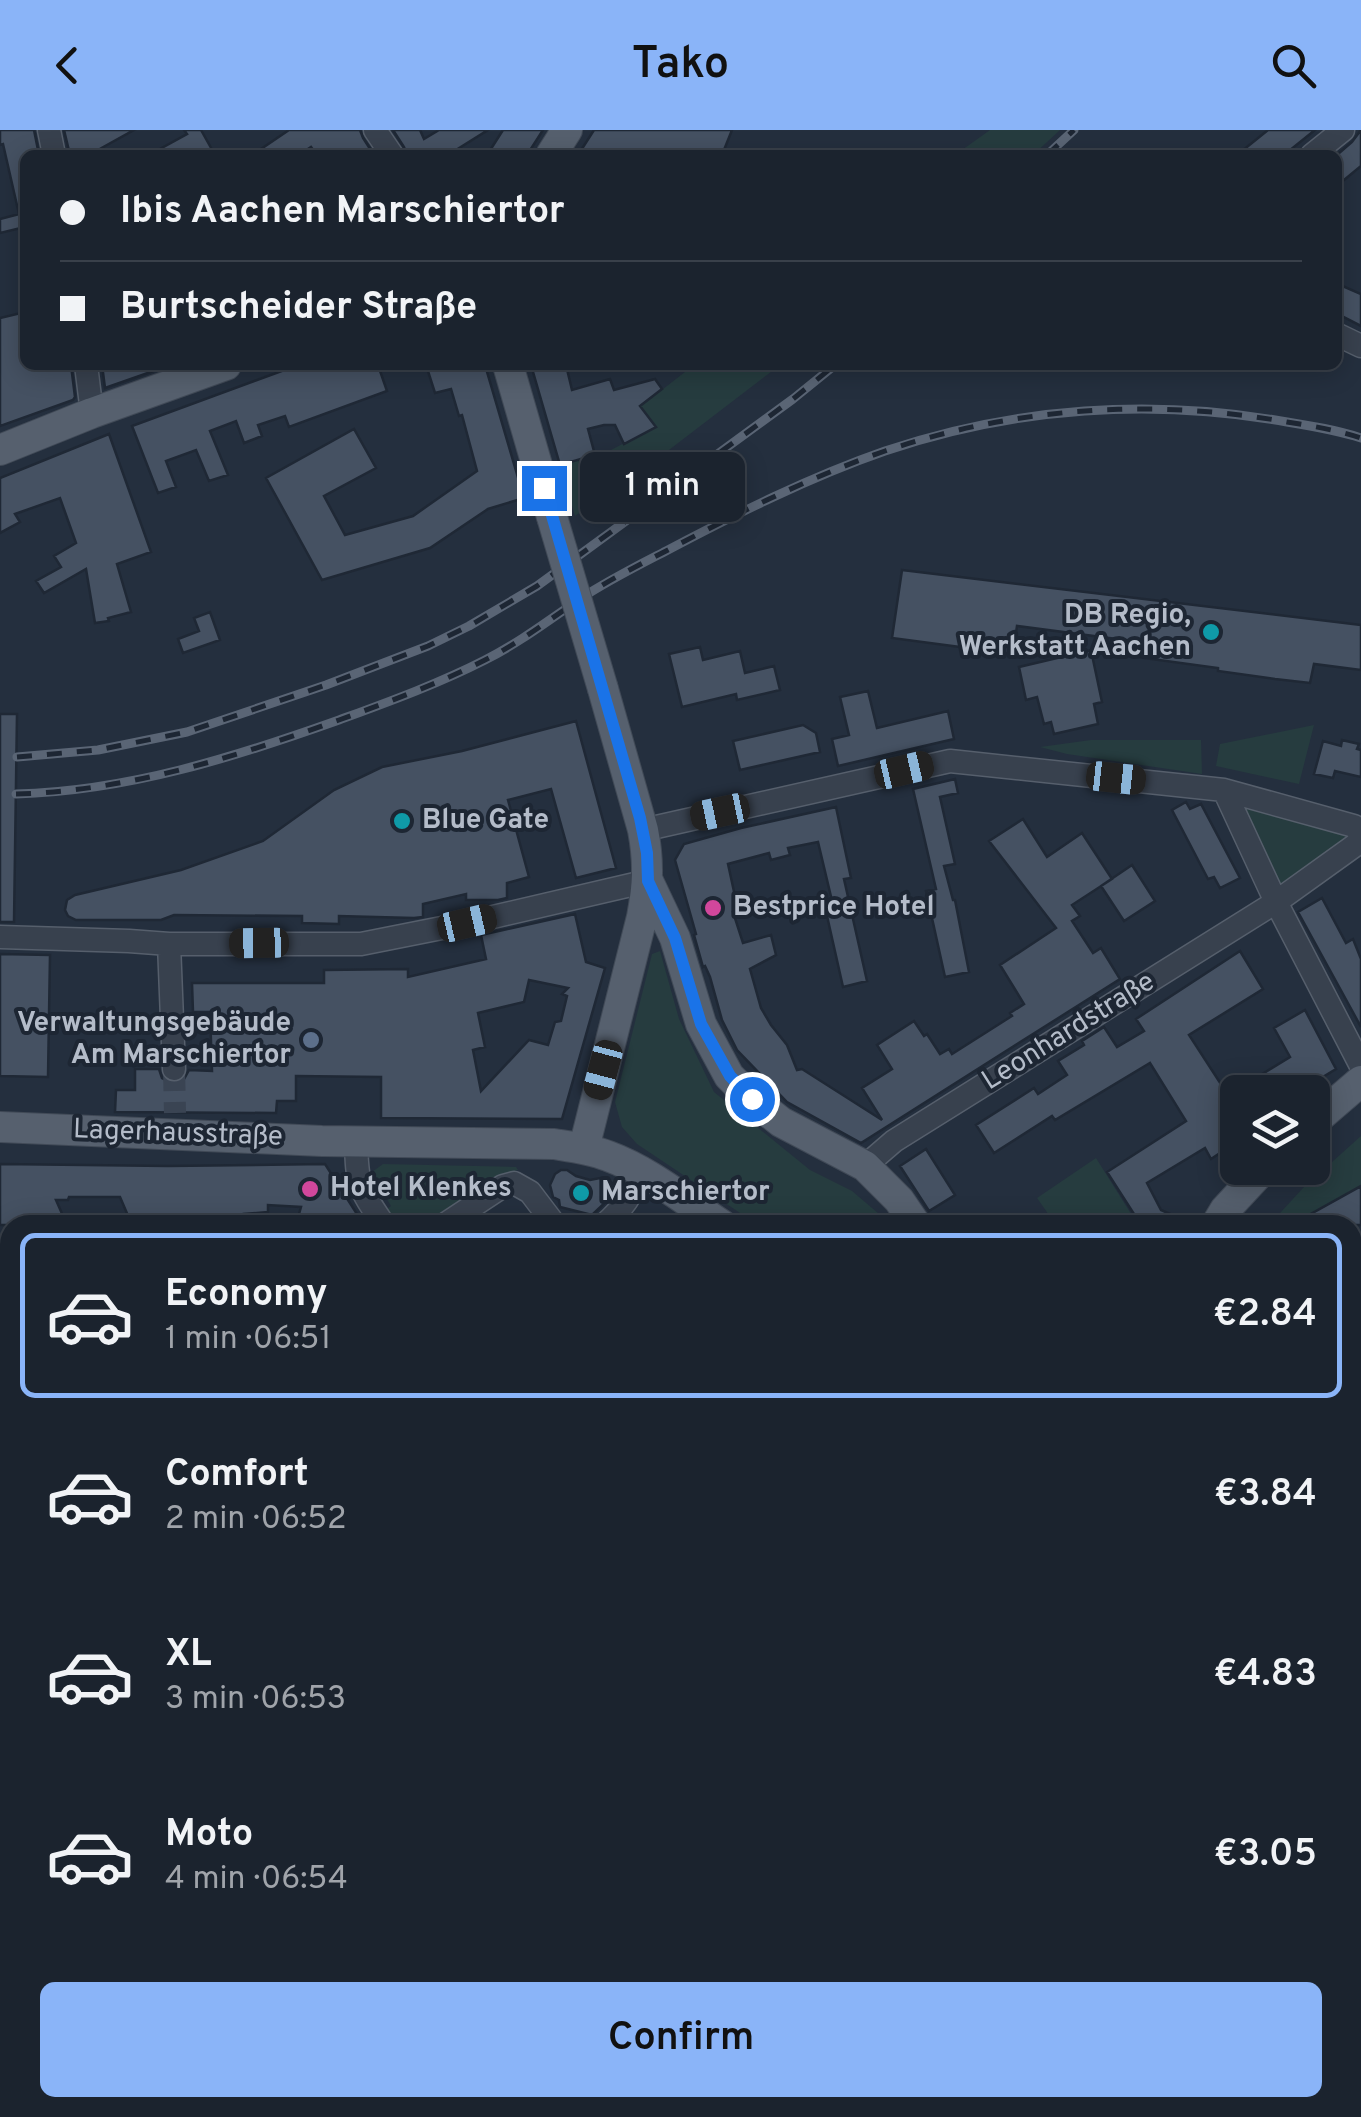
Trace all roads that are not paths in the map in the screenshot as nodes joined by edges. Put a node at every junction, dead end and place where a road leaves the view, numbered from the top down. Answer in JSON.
{"nodes":[{"id":1,"x":1343,"y":130,"type":"edge"},
{"id":2,"x":1318,"y":150,"type":"edge"},
{"id":3,"x":87,"y":370,"type":"edge"},
{"id":4,"x":212,"y":370,"type":"edge"},
{"id":5,"x":509,"y":370,"type":"edge"},
{"id":6,"x":92,"y":413,"type":"junction"},
{"id":7,"x":0,"y":450,"type":"edge"},
{"id":8,"x":1224,"y":790,"type":"junction"},
{"id":9,"x":642,"y":830,"type":"junction"},
{"id":10,"x":1361,"y":838,"type":"edge"},
{"id":11,"x":648,"y":881,"type":"junction"},
{"id":12,"x":1276,"y":902,"type":"junction"},
{"id":13,"x":0,"y":937,"type":"edge"},
{"id":14,"x":169,"y":944,"type":"junction"},
{"id":15,"x":1361,"y":1066,"type":"edge"},
{"id":16,"x":174,"y":1070,"type":"tunnel mouth"},
{"id":17,"x":1361,"y":1082,"type":"edge"},
{"id":18,"x":1330,"y":1108,"type":"edge"},
{"id":19,"x":0,"y":1127,"type":"edge"},
{"id":20,"x":356,"y":1141,"type":"junction"},
{"id":21,"x":584,"y":1148,"type":"junction"},
{"id":22,"x":865,"y":1166,"type":"junction"},
{"id":23,"x":641,"y":1171,"type":"junction"},
{"id":24,"x":1249,"y":1185,"type":"edge"},
{"id":25,"x":377,"y":1215,"type":"edge"},
{"id":26,"x":459,"y":1215,"type":"edge"},
{"id":27,"x":548,"y":1215,"type":"edge"},
{"id":28,"x":616,"y":1215,"type":"edge"},
{"id":29,"x":707,"y":1215,"type":"edge"},
{"id":30,"x":909,"y":1215,"type":"edge"},
{"id":31,"x":1223,"y":1215,"type":"edge"}],
"edges":[{"from":1,"to":2,"type":"street"},
{"from":3,"to":6,"type":"street"},
{"from":4,"to":6,"type":"main road"},
{"from":5,"to":9,"type":"main road","bridge":true},
{"from":6,"to":7,"type":"main road"},
{"from":8,"to":9,"type":"street"},
{"from":8,"to":10,"type":"street"},
{"from":8,"to":12,"type":"street"},
{"from":9,"to":11,"type":"main road"},
{"from":10,"to":12,"type":"street","name":"Leonhardstraße"},
{"from":11,"to":14,"type":"street"},
{"from":11,"to":21,"type":"main road"},
{"from":11,"to":22,"type":"main road"},
{"from":12,"to":15,"type":"street"},
{"from":12,"to":22,"type":"street","name":"Leonhardstraße"},
{"from":13,"to":14,"type":"street"},
{"from":14,"to":16,"type":"street"},
{"from":17,"to":18,"type":"main road"},
{"from":19,"to":20,"type":"main road","name":"Lagerhausstraße"},
{"from":20,"to":21,"type":"main road","name":"Lagerhausstraße"},
{"from":20,"to":25,"type":"street"},
{"from":21,"to":23,"type":"main road","name":"Lagerhausstraße"},
{"from":22,"to":30,"type":"main road"},
{"from":23,"to":28,"type":"street"},
{"from":23,"to":29,"type":"main road","name":"Lagerhausstraße"},
{"from":24,"to":31,"type":"main road"},
{"from":26,"to":27,"type":"street"}]}
